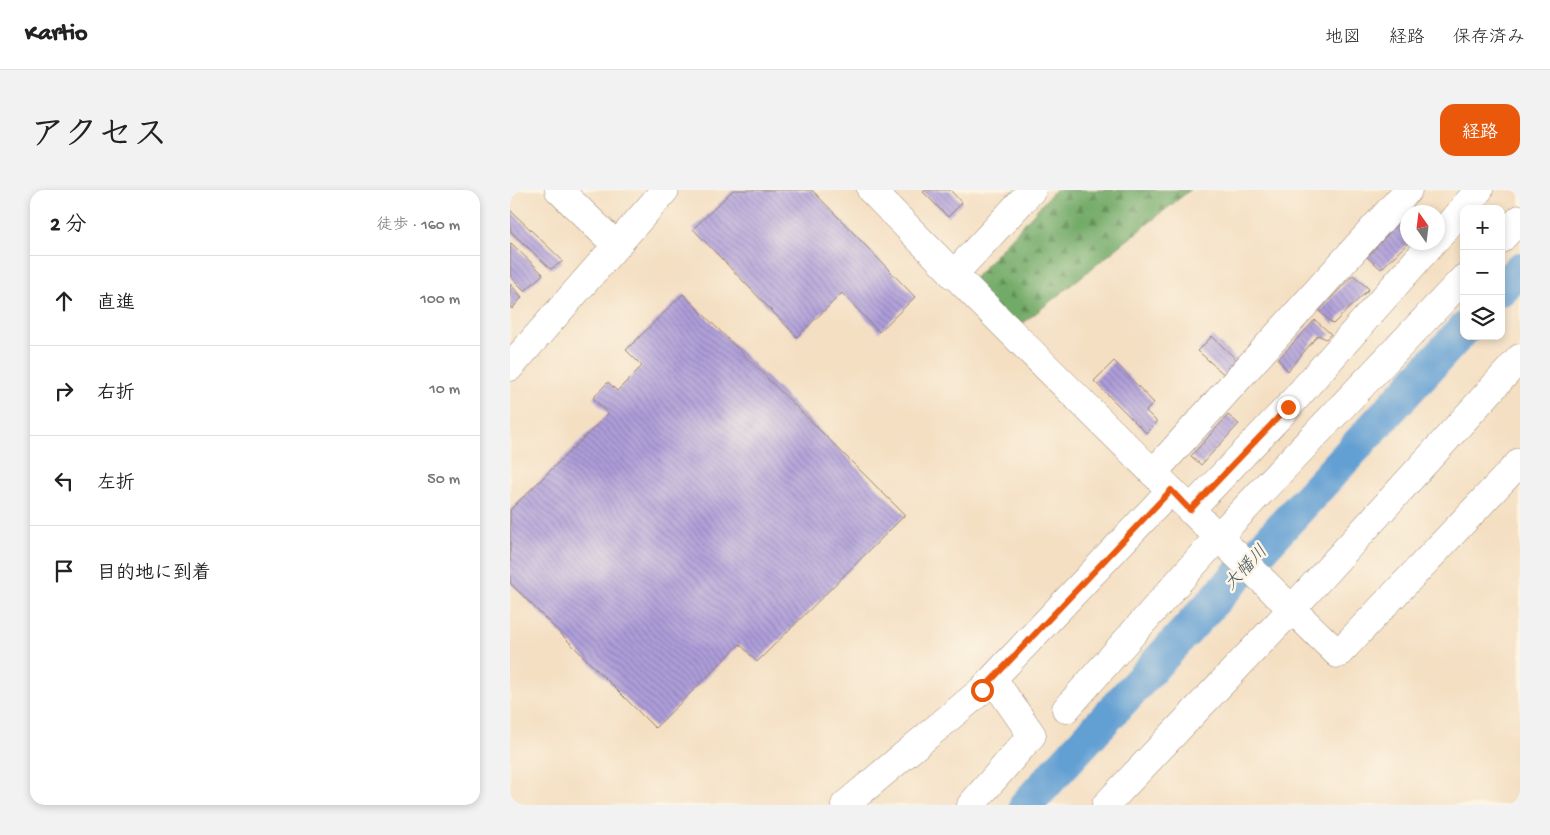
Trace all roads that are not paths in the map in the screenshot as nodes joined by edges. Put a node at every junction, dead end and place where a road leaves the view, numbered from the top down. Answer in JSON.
{"nodes":[{"id":1,"x":559,"y":190,"type":"edge"},
{"id":2,"x":665,"y":190,"type":"edge"},
{"id":3,"x":870,"y":190,"type":"edge"},
{"id":4,"x":1032,"y":190,"type":"edge"},
{"id":5,"x":1408,"y":190,"type":"edge"},
{"id":6,"x":1479,"y":190,"type":"edge"},
{"id":7,"x":1520,"y":219,"type":"edge"},
{"id":8,"x":1445,"y":229,"type":"edge"},
{"id":9,"x":1505,"y":235,"type":"edge"},
{"id":10,"x":616,"y":246,"type":"junction"},
{"id":11,"x":1426,"y":250,"type":"edge"},
{"id":12,"x":953,"y":275,"type":"junction"},
{"id":13,"x":1460,"y":282,"type":"edge"},
{"id":14,"x":1520,"y":358,"type":"edge"},
{"id":15,"x":510,"y":367,"type":"edge"},
{"id":16,"x":1520,"y":462,"type":"edge"},
{"id":17,"x":1162,"y":482,"type":"junction"},
{"id":18,"x":1190,"y":510,"type":"junction"},
{"id":19,"x":1218,"y":537,"type":"junction"},
{"id":20,"x":1292,"y":609,"type":"junction"},
{"id":21,"x":993,"y":679,"type":"junction"},
{"id":22,"x":1066,"y":710,"type":"dead end"},
{"id":23,"x":845,"y":805,"type":"edge"},
{"id":24,"x":972,"y":805,"type":"edge"},
{"id":25,"x":1106,"y":805,"type":"edge"}],
"edges":[{"from":1,"to":10,"type":"street"},
{"from":2,"to":10,"type":"street"},
{"from":3,"to":12,"type":"street"},
{"from":4,"to":12,"type":"street"},
{"from":5,"to":17,"type":"street"},
{"from":6,"to":8,"type":"street"},
{"from":7,"to":9,"type":"street"},
{"from":10,"to":15,"type":"street"},
{"from":11,"to":18,"type":"street"},
{"from":12,"to":17,"type":"street"},
{"from":13,"to":19,"type":"street"},
{"from":14,"to":20,"type":"street"},
{"from":16,"to":20,"type":"street"},
{"from":17,"to":18,"type":"street"},
{"from":17,"to":21,"type":"street"},
{"from":18,"to":19,"type":"street"},
{"from":19,"to":20,"type":"street"},
{"from":19,"to":22,"type":"street"},
{"from":20,"to":25,"type":"street"},
{"from":21,"to":23,"type":"street"},
{"from":21,"to":24,"type":"street"}]}
